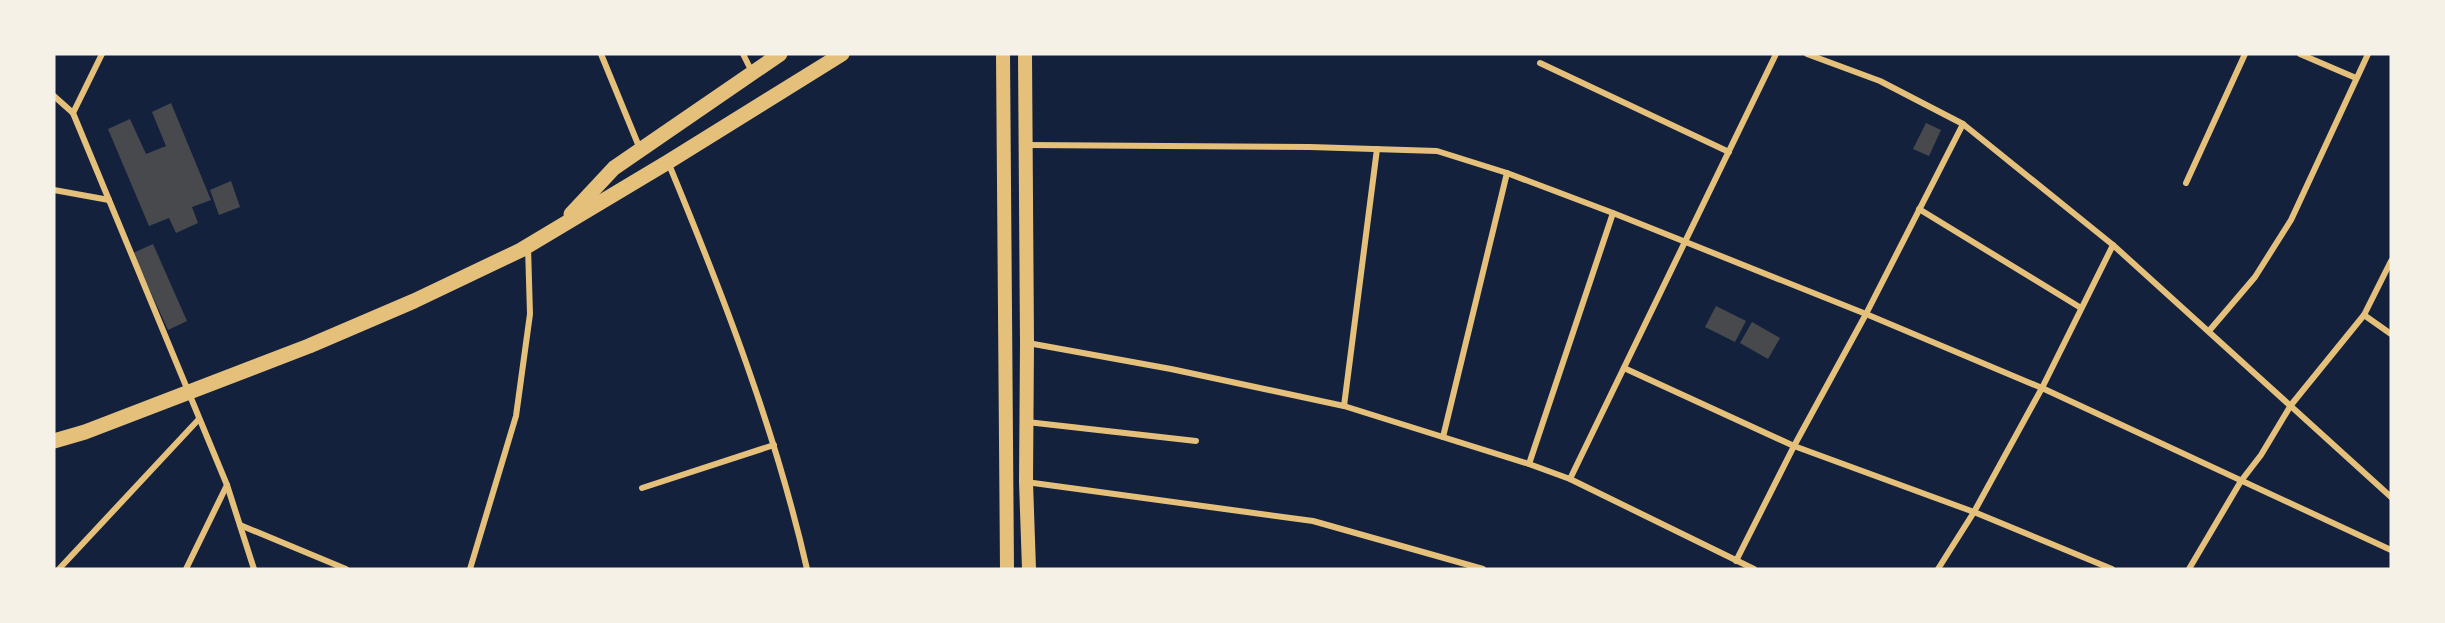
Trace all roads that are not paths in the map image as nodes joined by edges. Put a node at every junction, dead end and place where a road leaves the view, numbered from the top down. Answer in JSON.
{"nodes":[{"id":1,"x":102,"y":54,"type":"edge"},
{"id":2,"x":601,"y":54,"type":"edge"},
{"id":3,"x":743,"y":54,"type":"edge"},
{"id":4,"x":780,"y":54,"type":"edge"},
{"id":5,"x":842,"y":54,"type":"edge"},
{"id":6,"x":1003,"y":54,"type":"edge"},
{"id":7,"x":1025,"y":54,"type":"edge"},
{"id":8,"x":1776,"y":54,"type":"edge"},
{"id":9,"x":1806,"y":54,"type":"edge"},
{"id":10,"x":2245,"y":54,"type":"edge"},
{"id":11,"x":2368,"y":54,"type":"edge"},
{"id":12,"x":2305,"y":55,"type":"edge"},
{"id":13,"x":1540,"y":63,"type":"dead end"},
{"id":14,"x":753,"y":73,"type":"junction"},
{"id":15,"x":2356,"y":78,"type":"junction"},
{"id":16,"x":54,"y":96,"type":"edge"},
{"id":17,"x":73,"y":113,"type":"junction"},
{"id":18,"x":1963,"y":124,"type":"junction"},
{"id":19,"x":1025,"y":145,"type":"junction"},
{"id":20,"x":1377,"y":149,"type":"junction"},
{"id":21,"x":640,"y":150,"type":"junction"},
{"id":22,"x":1729,"y":152,"type":"junction"},
{"id":23,"x":668,"y":162,"type":"junction"},
{"id":24,"x":1507,"y":174,"type":"junction"},
{"id":25,"x":2186,"y":183,"type":"dead end"},
{"id":26,"x":54,"y":190,"type":"edge"},
{"id":27,"x":109,"y":200,"type":"junction"},
{"id":28,"x":1919,"y":209,"type":"junction"},
{"id":29,"x":1613,"y":213,"type":"junction"},
{"id":30,"x":560,"y":227,"type":"junction"},
{"id":31,"x":1684,"y":242,"type":"junction"},
{"id":32,"x":2113,"y":245,"type":"junction"},
{"id":33,"x":528,"y":246,"type":"junction"},
{"id":34,"x":2391,"y":261,"type":"edge"},
{"id":35,"x":2081,"y":308,"type":"junction"},
{"id":36,"x":1866,"y":314,"type":"junction"},
{"id":37,"x":2364,"y":315,"type":"junction"},
{"id":38,"x":2209,"y":331,"type":"junction"},
{"id":39,"x":2391,"y":334,"type":"edge"},
{"id":40,"x":1027,"y":343,"type":"junction"},
{"id":41,"x":1624,"y":368,"type":"junction"},
{"id":42,"x":2042,"y":388,"type":"junction"},
{"id":43,"x":188,"y":392,"type":"junction"},
{"id":44,"x":2291,"y":405,"type":"junction"},
{"id":45,"x":1344,"y":406,"type":"junction"},
{"id":46,"x":199,"y":419,"type":"junction"},
{"id":47,"x":1026,"y":422,"type":"junction"},
{"id":48,"x":1443,"y":437,"type":"junction"},
{"id":49,"x":54,"y":441,"type":"edge"},
{"id":50,"x":1196,"y":441,"type":"dead end"},
{"id":51,"x":774,"y":445,"type":"junction"},
{"id":52,"x":1794,"y":446,"type":"junction"},
{"id":53,"x":1529,"y":464,"type":"junction"},
{"id":54,"x":1570,"y":479,"type":"junction"},
{"id":55,"x":2241,"y":481,"type":"junction"},
{"id":56,"x":1026,"y":482,"type":"junction"},
{"id":57,"x":227,"y":485,"type":"junction"},
{"id":58,"x":642,"y":488,"type":"dead end"},
{"id":59,"x":2391,"y":497,"type":"edge"},
{"id":60,"x":1974,"y":512,"type":"junction"},
{"id":61,"x":240,"y":525,"type":"junction"},
{"id":62,"x":2391,"y":550,"type":"edge"},
{"id":63,"x":1736,"y":561,"type":"junction"},
{"id":64,"x":58,"y":569,"type":"edge"},
{"id":65,"x":186,"y":569,"type":"edge"},
{"id":66,"x":254,"y":569,"type":"edge"},
{"id":67,"x":346,"y":569,"type":"edge"},
{"id":68,"x":471,"y":569,"type":"edge"},
{"id":69,"x":807,"y":569,"type":"edge"},
{"id":70,"x":1007,"y":569,"type":"edge"},
{"id":71,"x":1029,"y":569,"type":"edge"},
{"id":72,"x":1483,"y":569,"type":"edge"},
{"id":73,"x":1754,"y":569,"type":"edge"},
{"id":74,"x":1938,"y":569,"type":"edge"},
{"id":75,"x":2112,"y":569,"type":"edge"},
{"id":76,"x":2189,"y":569,"type":"edge"}],
"edges":[{"from":1,"to":17,"type":"street"},
{"from":2,"to":21,"type":"street"},
{"from":3,"to":14,"type":"street"},
{"from":4,"to":14,"type":"highway"},
{"from":5,"to":23,"type":"highway"},
{"from":6,"to":70,"type":"main road"},
{"from":7,"to":19,"type":"main road"},
{"from":8,"to":22,"type":"street"},
{"from":9,"to":18,"type":"street"},
{"from":10,"to":25,"type":"street"},
{"from":11,"to":15,"type":"street"},
{"from":12,"to":15,"type":"street"},
{"from":13,"to":22,"type":"street"},
{"from":14,"to":21,"type":"highway"},
{"from":15,"to":38,"type":"street"},
{"from":16,"to":17,"type":"street"},
{"from":17,"to":27,"type":"street"},
{"from":18,"to":28,"type":"street"},
{"from":18,"to":32,"type":"street"},
{"from":19,"to":20,"type":"street"},
{"from":19,"to":40,"type":"main road"},
{"from":20,"to":24,"type":"street"},
{"from":20,"to":45,"type":"street"},
{"from":21,"to":30,"type":"highway"},
{"from":22,"to":31,"type":"street"},
{"from":23,"to":30,"type":"highway"},
{"from":23,"to":51,"type":"street"},
{"from":24,"to":29,"type":"street"},
{"from":24,"to":48,"type":"street"},
{"from":26,"to":27,"type":"street"},
{"from":27,"to":43,"type":"street"},
{"from":28,"to":35,"type":"street"},
{"from":28,"to":36,"type":"street"},
{"from":29,"to":31,"type":"street"},
{"from":29,"to":53,"type":"street"},
{"from":30,"to":33,"type":"highway"},
{"from":31,"to":36,"type":"street"},
{"from":31,"to":41,"type":"street"},
{"from":32,"to":35,"type":"street"},
{"from":32,"to":38,"type":"street"},
{"from":33,"to":43,"type":"highway"},
{"from":33,"to":68,"type":"street"},
{"from":34,"to":37,"type":"street"},
{"from":35,"to":42,"type":"street"},
{"from":36,"to":42,"type":"street"},
{"from":36,"to":52,"type":"street"},
{"from":37,"to":39,"type":"street"},
{"from":37,"to":44,"type":"street"},
{"from":38,"to":44,"type":"street"},
{"from":40,"to":45,"type":"street"},
{"from":40,"to":47,"type":"main road"},
{"from":41,"to":52,"type":"street"},
{"from":41,"to":54,"type":"street"},
{"from":42,"to":55,"type":"street"},
{"from":42,"to":60,"type":"street"},
{"from":43,"to":46,"type":"street"},
{"from":43,"to":49,"type":"highway"},
{"from":44,"to":55,"type":"street"},
{"from":44,"to":59,"type":"street"},
{"from":45,"to":48,"type":"street"},
{"from":46,"to":57,"type":"street"},
{"from":46,"to":64,"type":"street"},
{"from":47,"to":50,"type":"street"},
{"from":47,"to":56,"type":"main road"},
{"from":48,"to":53,"type":"street"},
{"from":51,"to":58,"type":"street"},
{"from":51,"to":69,"type":"street"},
{"from":52,"to":60,"type":"street"},
{"from":52,"to":63,"type":"street"},
{"from":53,"to":54,"type":"street"},
{"from":54,"to":63,"type":"street"},
{"from":55,"to":62,"type":"street"},
{"from":55,"to":76,"type":"street"},
{"from":56,"to":71,"type":"main road"},
{"from":56,"to":72,"type":"street"},
{"from":57,"to":61,"type":"street"},
{"from":57,"to":65,"type":"street"},
{"from":60,"to":74,"type":"street"},
{"from":60,"to":75,"type":"street"},
{"from":61,"to":66,"type":"street"},
{"from":61,"to":67,"type":"street"},
{"from":63,"to":73,"type":"street"}]}
